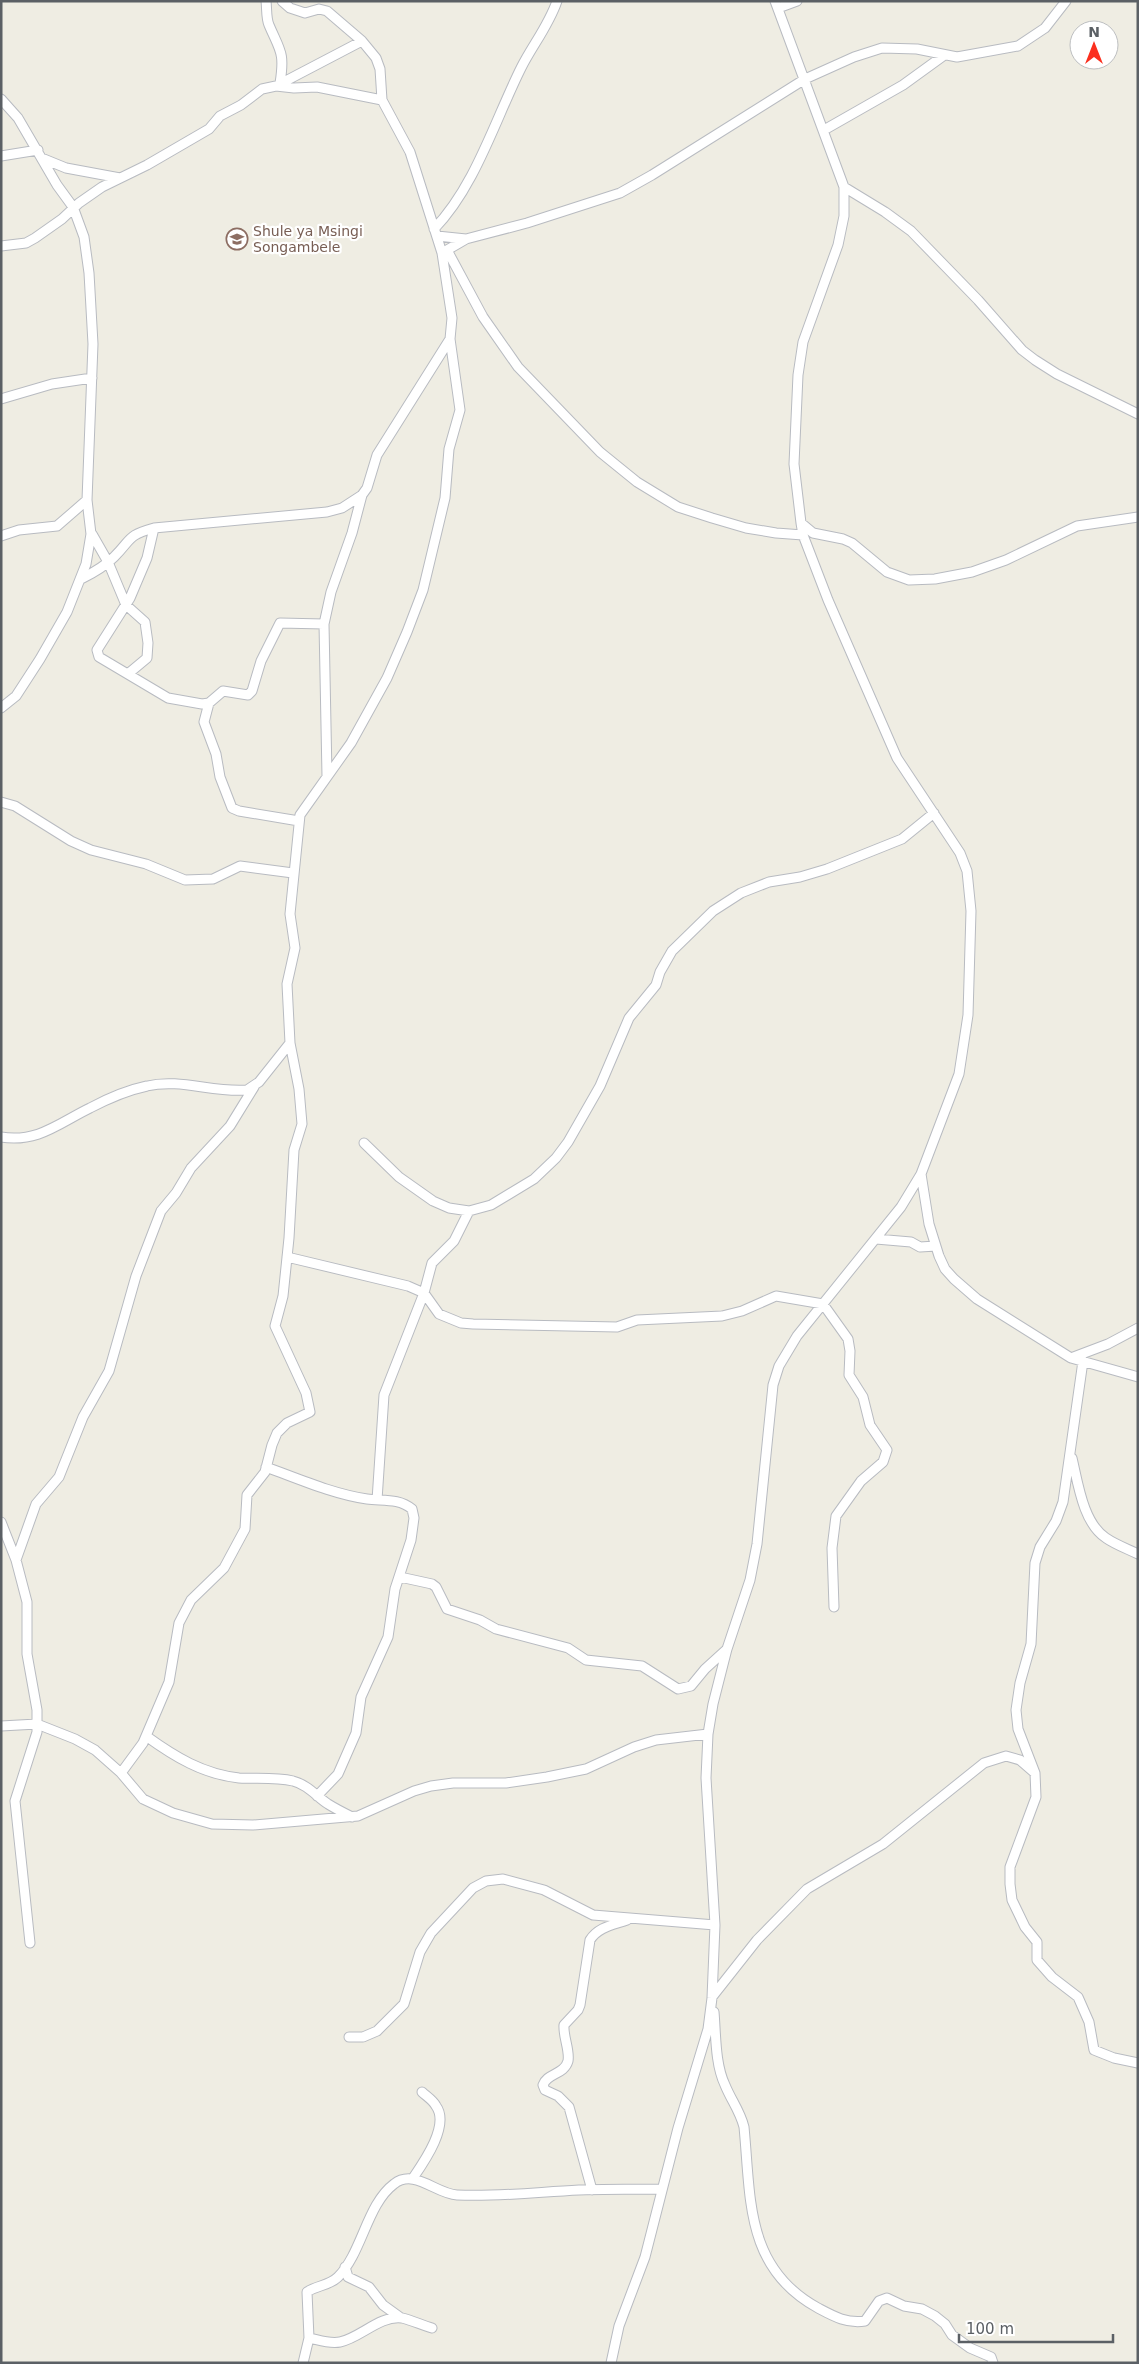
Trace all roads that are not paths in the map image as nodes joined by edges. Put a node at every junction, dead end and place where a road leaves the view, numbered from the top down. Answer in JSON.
{"nodes":[{"id":1,"x":266,"y":1,"type":"edge"},
{"id":2,"x":282,"y":1,"type":"edge"},
{"id":3,"x":557,"y":1,"type":"edge"},
{"id":4,"x":797,"y":1,"type":"edge"},
{"id":5,"x":1066,"y":1,"type":"edge"},
{"id":6,"x":777,"y":5,"type":"edge"},
{"id":7,"x":362,"y":41,"type":"junction"},
{"id":8,"x":944,"y":56,"type":"junction"},
{"id":9,"x":805,"y":79,"type":"junction"},
{"id":10,"x":278,"y":84,"type":"junction"},
{"id":11,"x":1,"y":99,"type":"edge"},
{"id":12,"x":382,"y":100,"type":"junction"},
{"id":13,"x":824,"y":130,"type":"junction"},
{"id":14,"x":38,"y":150,"type":"junction"},
{"id":15,"x":1,"y":156,"type":"edge"},
{"id":16,"x":44,"y":160,"type":"junction"},
{"id":17,"x":120,"y":178,"type":"junction"},
{"id":18,"x":844,"y":187,"type":"junction"},
{"id":19,"x":73,"y":207,"type":"junction"},
{"id":20,"x":436,"y":233,"type":"junction"},
{"id":21,"x":466,"y":239,"type":"junction"},
{"id":22,"x":1,"y":246,"type":"edge"},
{"id":23,"x":445,"y":252,"type":"junction"},
{"id":24,"x":450,"y":339,"type":"junction"},
{"id":25,"x":92,"y":378,"type":"junction"},
{"id":26,"x":1,"y":400,"type":"edge"},
{"id":27,"x":1138,"y":414,"type":"edge"},
{"id":28,"x":362,"y":495,"type":"junction"},
{"id":29,"x":88,"y":500,"type":"junction"},
{"id":30,"x":342,"y":508,"type":"junction"},
{"id":31,"x":357,"y":515,"type":"junction"},
{"id":32,"x":1138,"y":517,"type":"edge"},
{"id":33,"x":801,"y":523,"type":"junction"},
{"id":34,"x":154,"y":528,"type":"junction"},
{"id":35,"x":91,"y":534,"type":"junction"},
{"id":36,"x":803,"y":535,"type":"junction"},
{"id":37,"x":1,"y":536,"type":"edge"},
{"id":38,"x":108,"y":562,"type":"junction"},
{"id":39,"x":81,"y":578,"type":"junction"},
{"id":40,"x":126,"y":605,"type":"junction"},
{"id":41,"x":324,"y":624,"type":"junction"},
{"id":42,"x":129,"y":674,"type":"junction"},
{"id":43,"x":209,"y":703,"type":"junction"},
{"id":44,"x":1,"y":708,"type":"edge"},
{"id":45,"x":327,"y":776,"type":"junction"},
{"id":46,"x":1,"y":802,"type":"edge"},
{"id":47,"x":934,"y":812,"type":"junction"},
{"id":48,"x":298,"y":820,"type":"junction"},
{"id":49,"x":293,"y":873,"type":"junction"},
{"id":50,"x":290,"y":1043,"type":"junction"},
{"id":51,"x":254,"y":1087,"type":"junction"},
{"id":52,"x":1,"y":1137,"type":"edge"},
{"id":53,"x":364,"y":1143,"type":"dead end"},
{"id":54,"x":921,"y":1174,"type":"junction"},
{"id":55,"x":469,"y":1210,"type":"junction"},
{"id":56,"x":876,"y":1239,"type":"junction"},
{"id":57,"x":936,"y":1246,"type":"junction"},
{"id":58,"x":286,"y":1257,"type":"junction"},
{"id":59,"x":424,"y":1293,"type":"junction"},
{"id":60,"x":823,"y":1304,"type":"junction"},
{"id":61,"x":1138,"y":1328,"type":"edge"},
{"id":62,"x":1071,"y":1358,"type":"junction"},
{"id":63,"x":1083,"y":1361,"type":"junction"},
{"id":64,"x":1138,"y":1377,"type":"edge"},
{"id":65,"x":1070,"y":1452,"type":"junction"},
{"id":66,"x":266,"y":1467,"type":"junction"},
{"id":67,"x":377,"y":1500,"type":"junction"},
{"id":68,"x":1,"y":1522,"type":"edge"},
{"id":69,"x":1138,"y":1554,"type":"edge"},
{"id":70,"x":16,"y":1560,"type":"junction"},
{"id":71,"x":400,"y":1577,"type":"junction"},
{"id":72,"x":834,"y":1607,"type":"dead end"},
{"id":73,"x":727,"y":1649,"type":"junction"},
{"id":74,"x":37,"y":1724,"type":"junction"},
{"id":75,"x":1,"y":1726,"type":"edge"},
{"id":76,"x":708,"y":1734,"type":"junction"},
{"id":77,"x":146,"y":1736,"type":"junction"},
{"id":78,"x":1035,"y":1773,"type":"junction"},
{"id":79,"x":121,"y":1774,"type":"junction"},
{"id":80,"x":317,"y":1796,"type":"junction"},
{"id":81,"x":352,"y":1817,"type":"junction"},
{"id":82,"x":630,"y":1919,"type":"junction"},
{"id":83,"x":715,"y":1925,"type":"junction"},
{"id":84,"x":30,"y":1943,"type":"dead end"},
{"id":85,"x":712,"y":1998,"type":"junction"},
{"id":86,"x":349,"y":2037,"type":"dead end"},
{"id":87,"x":1138,"y":2063,"type":"edge"},
{"id":88,"x":422,"y":2092,"type":"dead end"},
{"id":89,"x":413,"y":2178,"type":"junction"},
{"id":90,"x":662,"y":2189,"type":"junction"},
{"id":91,"x":592,"y":2190,"type":"junction"},
{"id":92,"x":345,"y":2267,"type":"junction"},
{"id":93,"x":401,"y":2318,"type":"junction"},
{"id":94,"x":432,"y":2328,"type":"dead end"},
{"id":95,"x":309,"y":2338,"type":"junction"},
{"id":96,"x":303,"y":2363,"type":"edge"},
{"id":97,"x":610,"y":2363,"type":"edge"},
{"id":98,"x":993,"y":2363,"type":"edge"}],
"edges":[{"from":1,"to":10,"type":"street"},
{"from":2,"to":7,"type":"street"},
{"from":3,"to":20,"type":"street"},
{"from":4,"to":6,"type":"street"},
{"from":5,"to":8,"type":"street"},
{"from":6,"to":9,"type":"street"},
{"from":7,"to":10,"type":"street"},
{"from":7,"to":12,"type":"street"},
{"from":8,"to":9,"type":"street"},
{"from":8,"to":13,"type":"street"},
{"from":9,"to":13,"type":"street"},
{"from":9,"to":21,"type":"street"},
{"from":10,"to":12,"type":"street"},
{"from":10,"to":17,"type":"street"},
{"from":11,"to":14,"type":"street"},
{"from":12,"to":20,"type":"street"},
{"from":13,"to":18,"type":"street"},
{"from":14,"to":15,"type":"street"},
{"from":14,"to":16,"type":"street"},
{"from":16,"to":17,"type":"street"},
{"from":16,"to":19,"type":"street"},
{"from":17,"to":19,"type":"street"},
{"from":18,"to":27,"type":"street"},
{"from":18,"to":33,"type":"street"},
{"from":19,"to":22,"type":"street"},
{"from":19,"to":25,"type":"street"},
{"from":20,"to":21,"type":"street"},
{"from":20,"to":23,"type":"street"},
{"from":21,"to":23,"type":"street"},
{"from":23,"to":24,"type":"street"},
{"from":23,"to":36,"type":"street"},
{"from":24,"to":28,"type":"street"},
{"from":24,"to":45,"type":"street"},
{"from":25,"to":26,"type":"street"},
{"from":25,"to":29,"type":"street"},
{"from":28,"to":30,"type":"street"},
{"from":28,"to":31,"type":"street"},
{"from":29,"to":35,"type":"street"},
{"from":29,"to":37,"type":"street"},
{"from":30,"to":31,"type":"street"},
{"from":30,"to":34,"type":"street"},
{"from":31,"to":41,"type":"street"},
{"from":32,"to":33,"type":"street"},
{"from":33,"to":36,"type":"street"},
{"from":34,"to":38,"type":"street"},
{"from":34,"to":40,"type":"street"},
{"from":35,"to":38,"type":"street"},
{"from":35,"to":39,"type":"street"},
{"from":36,"to":47,"type":"street"},
{"from":38,"to":39,"type":"street"},
{"from":38,"to":40,"type":"street"},
{"from":39,"to":44,"type":"street"},
{"from":40,"to":42,"type":"street"},
{"from":40,"to":42,"type":"street"},
{"from":41,"to":43,"type":"street"},
{"from":41,"to":45,"type":"street"},
{"from":42,"to":43,"type":"street"},
{"from":43,"to":48,"type":"street"},
{"from":45,"to":48,"type":"street"},
{"from":46,"to":49,"type":"street"},
{"from":47,"to":54,"type":"street"},
{"from":47,"to":55,"type":"street"},
{"from":48,"to":49,"type":"street"},
{"from":49,"to":50,"type":"street"},
{"from":50,"to":51,"type":"street"},
{"from":50,"to":58,"type":"street"},
{"from":51,"to":52,"type":"street"},
{"from":51,"to":70,"type":"street"},
{"from":53,"to":55,"type":"street"},
{"from":54,"to":56,"type":"street"},
{"from":54,"to":57,"type":"street"},
{"from":55,"to":59,"type":"street"},
{"from":56,"to":57,"type":"street"},
{"from":56,"to":60,"type":"street"},
{"from":57,"to":62,"type":"street"},
{"from":58,"to":59,"type":"street"},
{"from":58,"to":66,"type":"street"},
{"from":59,"to":60,"type":"street"},
{"from":59,"to":67,"type":"street"},
{"from":60,"to":72,"type":"street"},
{"from":60,"to":73,"type":"street"},
{"from":61,"to":62,"type":"street"},
{"from":62,"to":63,"type":"street"},
{"from":63,"to":64,"type":"street"},
{"from":63,"to":65,"type":"street"},
{"from":65,"to":69,"type":"street"},
{"from":65,"to":78,"type":"street"},
{"from":66,"to":67,"type":"street"},
{"from":66,"to":77,"type":"street"},
{"from":67,"to":71,"type":"street"},
{"from":68,"to":70,"type":"street"},
{"from":70,"to":74,"type":"street"},
{"from":71,"to":73,"type":"street"},
{"from":71,"to":80,"type":"street"},
{"from":73,"to":76,"type":"street"},
{"from":74,"to":75,"type":"street"},
{"from":74,"to":79,"type":"street"},
{"from":74,"to":84,"type":"street"},
{"from":76,"to":81,"type":"street"},
{"from":76,"to":83,"type":"street"},
{"from":77,"to":79,"type":"street"},
{"from":77,"to":80,"type":"street"},
{"from":78,"to":85,"type":"street"},
{"from":78,"to":87,"type":"street"},
{"from":79,"to":81,"type":"street"},
{"from":80,"to":81,"type":"street"},
{"from":82,"to":83,"type":"street"},
{"from":82,"to":86,"type":"street"},
{"from":82,"to":91,"type":"street"},
{"from":83,"to":85,"type":"street"},
{"from":85,"to":90,"type":"street"},
{"from":85,"to":98,"type":"street"},
{"from":88,"to":89,"type":"street"},
{"from":89,"to":91,"type":"street"},
{"from":89,"to":92,"type":"street"},
{"from":90,"to":91,"type":"street"},
{"from":90,"to":97,"type":"street"},
{"from":92,"to":93,"type":"street"},
{"from":92,"to":95,"type":"street"},
{"from":93,"to":94,"type":"street"},
{"from":93,"to":95,"type":"street"},
{"from":95,"to":96,"type":"street"}]}
